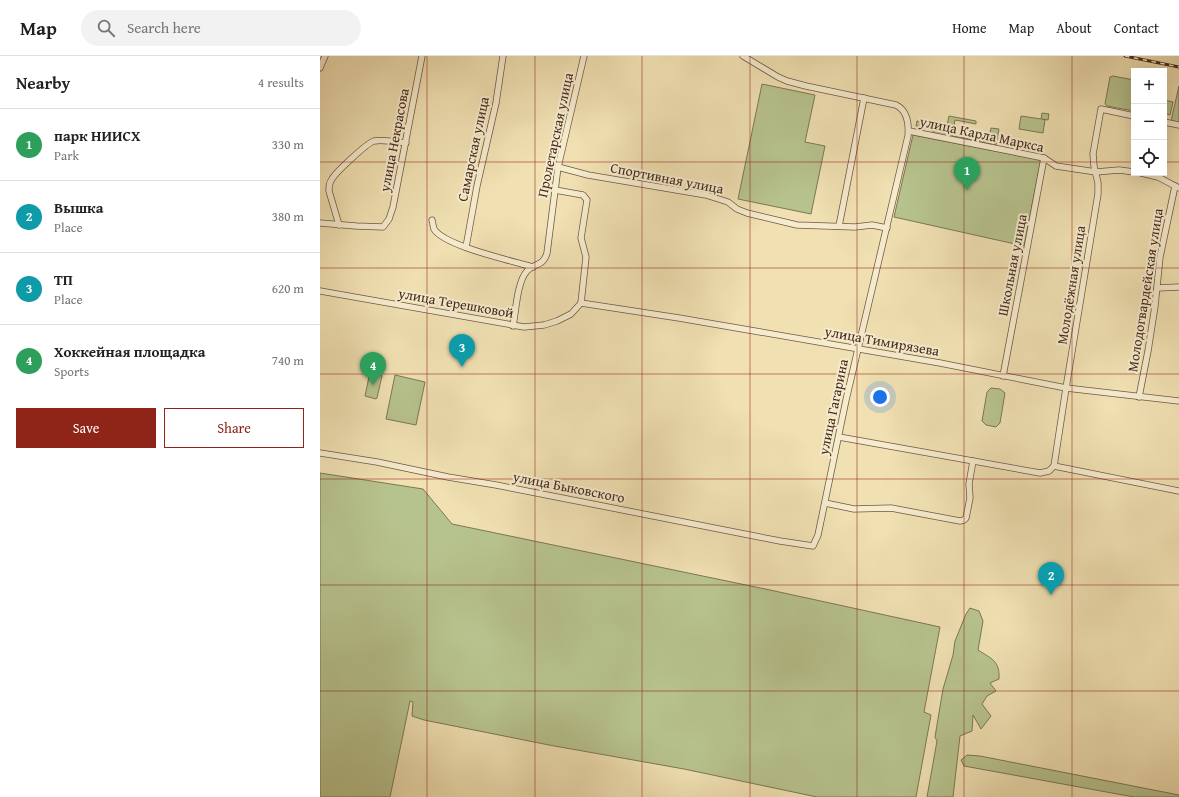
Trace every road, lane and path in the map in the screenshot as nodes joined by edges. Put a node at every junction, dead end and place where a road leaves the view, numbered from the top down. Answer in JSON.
{"nodes":[{"id":1,"x":325,"y":56,"type":"edge"},
{"id":2,"x":422,"y":56,"type":"edge"},
{"id":3,"x":504,"y":56,"type":"edge"},
{"id":4,"x":584,"y":56,"type":"edge"},
{"id":5,"x":744,"y":56,"type":"edge"},
{"id":6,"x":320,"y":68,"type":"edge"},
{"id":7,"x":864,"y":98,"type":"junction"},
{"id":8,"x":1131,"y":115,"type":"edge"},
{"id":9,"x":1167,"y":123,"type":"edge"},
{"id":10,"x":1179,"y":125,"type":"edge"},
{"id":11,"x":909,"y":131,"type":"junction"},
{"id":12,"x":406,"y":143,"type":"junction"},
{"id":13,"x":1044,"y":158,"type":"junction"},
{"id":14,"x":558,"y":167,"type":"junction"},
{"id":15,"x":1096,"y":172,"type":"junction"},
{"id":16,"x":1131,"y":172,"type":"edge"},
{"id":17,"x":1154,"y":176,"type":"edge"},
{"id":18,"x":1177,"y":187,"type":"edge"},
{"id":19,"x":555,"y":190,"type":"junction"},
{"id":20,"x":432,"y":220,"type":"dead end"},
{"id":21,"x":320,"y":223,"type":"edge"},
{"id":22,"x":339,"y":225,"type":"junction"},
{"id":23,"x":839,"y":226,"type":"junction"},
{"id":24,"x":886,"y":228,"type":"junction"},
{"id":25,"x":466,"y":247,"type":"junction"},
{"id":26,"x":532,"y":267,"type":"junction"},
{"id":27,"x":1179,"y":287,"type":"edge"},
{"id":28,"x":1157,"y":288,"type":"junction"},
{"id":29,"x":320,"y":291,"type":"edge"},
{"id":30,"x":581,"y":303,"type":"junction"},
{"id":31,"x":513,"y":326,"type":"junction"},
{"id":32,"x":858,"y":349,"type":"junction"},
{"id":33,"x":1003,"y":376,"type":"junction"},
{"id":34,"x":1066,"y":388,"type":"junction"},
{"id":35,"x":1139,"y":397,"type":"junction"},
{"id":36,"x":1179,"y":401,"type":"edge"},
{"id":37,"x":839,"y":437,"type":"junction"},
{"id":38,"x":320,"y":453,"type":"edge"},
{"id":39,"x":973,"y":461,"type":"junction"},
{"id":40,"x":1054,"y":466,"type":"junction"},
{"id":41,"x":1179,"y":491,"type":"edge"},
{"id":42,"x":825,"y":503,"type":"junction"},
{"id":43,"x":813,"y":546,"type":"joint"}],
"edges":[{"from":1,"to":6,"type":"street"},
{"from":2,"to":12,"type":"street","name":"улица Некрасова"},
{"from":3,"to":25,"type":"street","name":"Самарская улица"},
{"from":4,"to":14,"type":"street","name":"Пролетарская улица"},
{"from":5,"to":7,"type":"street","name":"улица Карла Маркса"},
{"from":7,"to":11,"type":"street","name":"улица Карла Маркса"},
{"from":7,"to":23,"type":"street"},
{"from":8,"to":15,"type":"street","name":"Молодёжная улица"},
{"from":9,"to":10,"type":"street"},
{"from":11,"to":13,"type":"street","name":"улица Карла Маркса"},
{"from":11,"to":24,"type":"street","name":"улица Гагарина"},
{"from":12,"to":22,"type":"street","name":"улица Некрасова"},
{"from":12,"to":22,"type":"street"},
{"from":13,"to":15,"type":"street","name":"улица Карла Маркса"},
{"from":13,"to":33,"type":"street","name":"Школьная улица"},
{"from":14,"to":19,"type":"street","name":"Пролетарская улица"},
{"from":14,"to":23,"type":"street","name":"Спортивная улица"},
{"from":15,"to":16,"type":"street","name":"улица Карла Маркса"},
{"from":15,"to":34,"type":"street","name":"Молодёжная улица"},
{"from":17,"to":18,"type":"street"},
{"from":18,"to":28,"type":"street","name":"Молодогвардейская улица"},
{"from":19,"to":26,"type":"street","name":"Пролетарская улица"},
{"from":19,"to":30,"type":"street"},
{"from":20,"to":25,"type":"street"},
{"from":21,"to":22,"type":"street"},
{"from":23,"to":24,"type":"street","name":"Спортивная улица"},
{"from":24,"to":32,"type":"street","name":"улица Гагарина"},
{"from":25,"to":26,"type":"street"},
{"from":26,"to":31,"type":"street","name":"Пролетарская улица"},
{"from":27,"to":28,"type":"street"},
{"from":28,"to":35,"type":"street","name":"Молодогвардейская улица"},
{"from":29,"to":31,"type":"street","name":"улица Терешковой"},
{"from":30,"to":31,"type":"street","name":"улица Терешковой"},
{"from":30,"to":32,"type":"street","name":"улица Тимирязева"},
{"from":32,"to":33,"type":"street","name":"улица Тимирязева"},
{"from":32,"to":37,"type":"street","name":"улица Гагарина"},
{"from":33,"to":34,"type":"street","name":"улица Тимирязева"},
{"from":34,"to":35,"type":"street","name":"улица Тимирязева"},
{"from":34,"to":40,"type":"street","name":"Молодёжная улица"},
{"from":35,"to":36,"type":"street","name":"улица Тимирязева"},
{"from":37,"to":39,"type":"street"},
{"from":37,"to":42,"type":"street","name":"улица Гагарина"},
{"from":38,"to":43,"type":"street","name":"улица Быковского"},
{"from":39,"to":40,"type":"street"},
{"from":39,"to":42,"type":"street"},
{"from":40,"to":41,"type":"street"},
{"from":42,"to":43,"type":"street","name":"улица Гагарина"}]}
